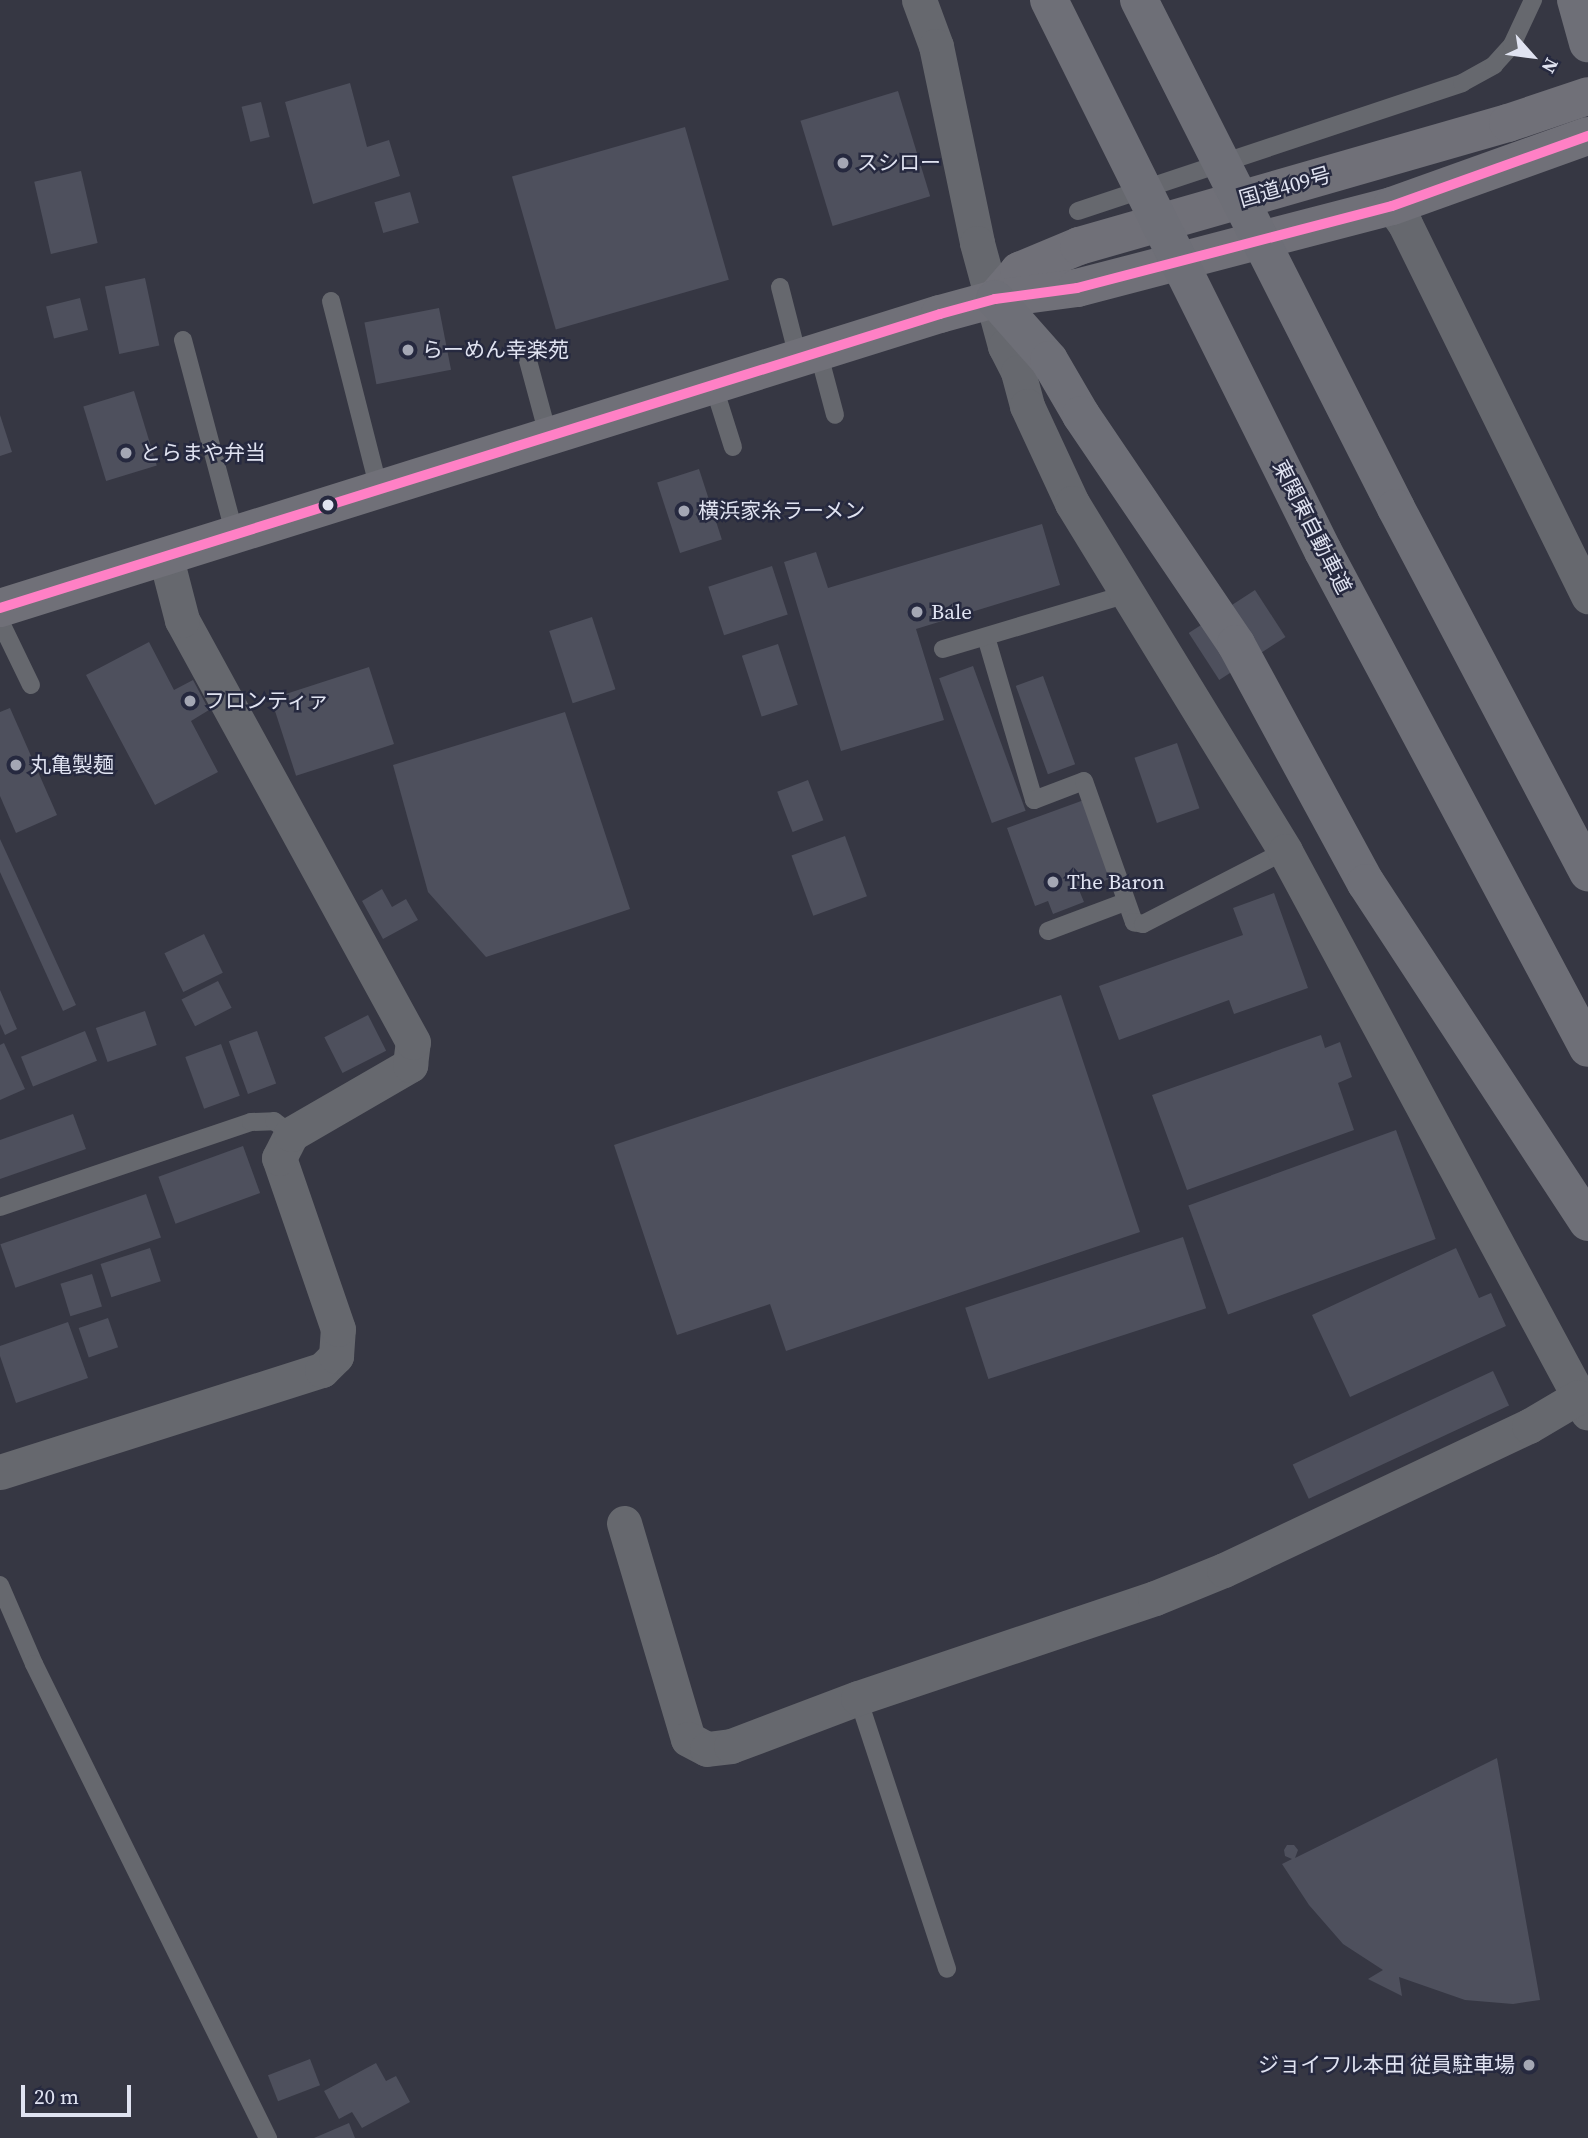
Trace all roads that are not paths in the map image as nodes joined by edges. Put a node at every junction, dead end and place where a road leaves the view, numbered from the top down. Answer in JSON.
{"nodes":[{"id":1,"x":919,"y":0,"type":"edge"},
{"id":2,"x":1049,"y":0,"type":"edge"},
{"id":3,"x":1139,"y":0,"type":"edge"},
{"id":4,"x":1157,"y":0,"type":"edge"},
{"id":5,"x":1533,"y":0,"type":"edge"},
{"id":6,"x":1576,"y":0,"type":"edge"},
{"id":7,"x":1588,"y":43,"type":"edge"},
{"id":8,"x":1588,"y":96,"type":"edge"},
{"id":9,"x":1197,"y":116,"type":"junction"},
{"id":10,"x":1588,"y":136,"type":"edge"},
{"id":11,"x":1392,"y":206,"type":"junction"},
{"id":12,"x":1078,"y":211,"type":"dead end"},
{"id":13,"x":780,"y":287,"type":"dead end"},
{"id":14,"x":995,"y":299,"type":"junction"},
{"id":15,"x":331,"y":301,"type":"dead end"},
{"id":16,"x":183,"y":340,"type":"dead end"},
{"id":17,"x":808,"y":354,"type":"junction"},
{"id":18,"x":527,"y":357,"type":"dead end"},
{"id":19,"x":713,"y":384,"type":"junction"},
{"id":20,"x":835,"y":415,"type":"dead end"},
{"id":21,"x":548,"y":435,"type":"junction"},
{"id":22,"x":733,"y":447,"type":"dead end"},
{"id":23,"x":379,"y":489,"type":"junction"},
{"id":24,"x":235,"y":536,"type":"junction"},
{"id":25,"x":166,"y":558,"type":"junction"},
{"id":26,"x":1127,"y":594,"type":"junction"},
{"id":27,"x":1588,"y":596,"type":"edge"},
{"id":28,"x":0,"y":608,"type":"edge"},
{"id":29,"x":0,"y":621,"type":"edge"},
{"id":30,"x":986,"y":636,"type":"junction"},
{"id":31,"x":943,"y":649,"type":"dead end"},
{"id":32,"x":31,"y":685,"type":"dead end"},
{"id":33,"x":1285,"y":852,"type":"junction"},
{"id":34,"x":1588,"y":872,"type":"edge"},
{"id":35,"x":1125,"y":902,"type":"junction"},
{"id":36,"x":1048,"y":931,"type":"dead end"},
{"id":37,"x":1588,"y":1048,"type":"edge"},
{"id":38,"x":291,"y":1134,"type":"junction"},
{"id":39,"x":0,"y":1207,"type":"edge"},
{"id":40,"x":1588,"y":1222,"type":"edge"},
{"id":41,"x":1583,"y":1405,"type":"edge"},
{"id":42,"x":0,"y":1472,"type":"edge"},
{"id":43,"x":624,"y":1523,"type":"dead end"},
{"id":44,"x":0,"y":1585,"type":"edge"},
{"id":45,"x":858,"y":1698,"type":"junction"},
{"id":46,"x":947,"y":1969,"type":"dead end"},
{"id":47,"x":268,"y":2138,"type":"edge"}],
"edges":[{"from":1,"to":14,"type":"street"},
{"from":2,"to":37,"type":"highway","name":"東関東自動車道"},
{"from":3,"to":9,"type":"highway"},
{"from":4,"to":9,"type":"highway"},
{"from":5,"to":12,"type":"lane"},
{"from":6,"to":7,"type":"highway"},
{"from":8,"to":14,"type":"highway","name":"国道409号"},
{"from":9,"to":34,"type":"highway"},
{"from":10,"to":11,"type":"highway"},
{"from":11,"to":14,"type":"highway"},
{"from":11,"to":27,"type":"street"},
{"from":13,"to":17,"type":"lane"},
{"from":14,"to":17,"type":"highway"},
{"from":14,"to":26,"type":"street"},
{"from":14,"to":40,"type":"highway"},
{"from":15,"to":23,"type":"lane"},
{"from":16,"to":24,"type":"lane"},
{"from":17,"to":19,"type":"highway"},
{"from":17,"to":20,"type":"lane"},
{"from":18,"to":21,"type":"lane"},
{"from":19,"to":21,"type":"highway"},
{"from":19,"to":22,"type":"lane"},
{"from":21,"to":23,"type":"highway"},
{"from":23,"to":24,"type":"highway"},
{"from":24,"to":25,"type":"highway"},
{"from":25,"to":28,"type":"highway"},
{"from":25,"to":38,"type":"street"},
{"from":26,"to":30,"type":"lane"},
{"from":26,"to":33,"type":"street"},
{"from":29,"to":32,"type":"lane"},
{"from":30,"to":31,"type":"lane"},
{"from":30,"to":35,"type":"lane"},
{"from":33,"to":35,"type":"lane"},
{"from":33,"to":41,"type":"street"},
{"from":35,"to":36,"type":"lane"},
{"from":38,"to":39,"type":"lane"},
{"from":38,"to":42,"type":"street"},
{"from":41,"to":45,"type":"street"},
{"from":43,"to":45,"type":"street"},
{"from":44,"to":47,"type":"lane"},
{"from":45,"to":46,"type":"lane"}]}
